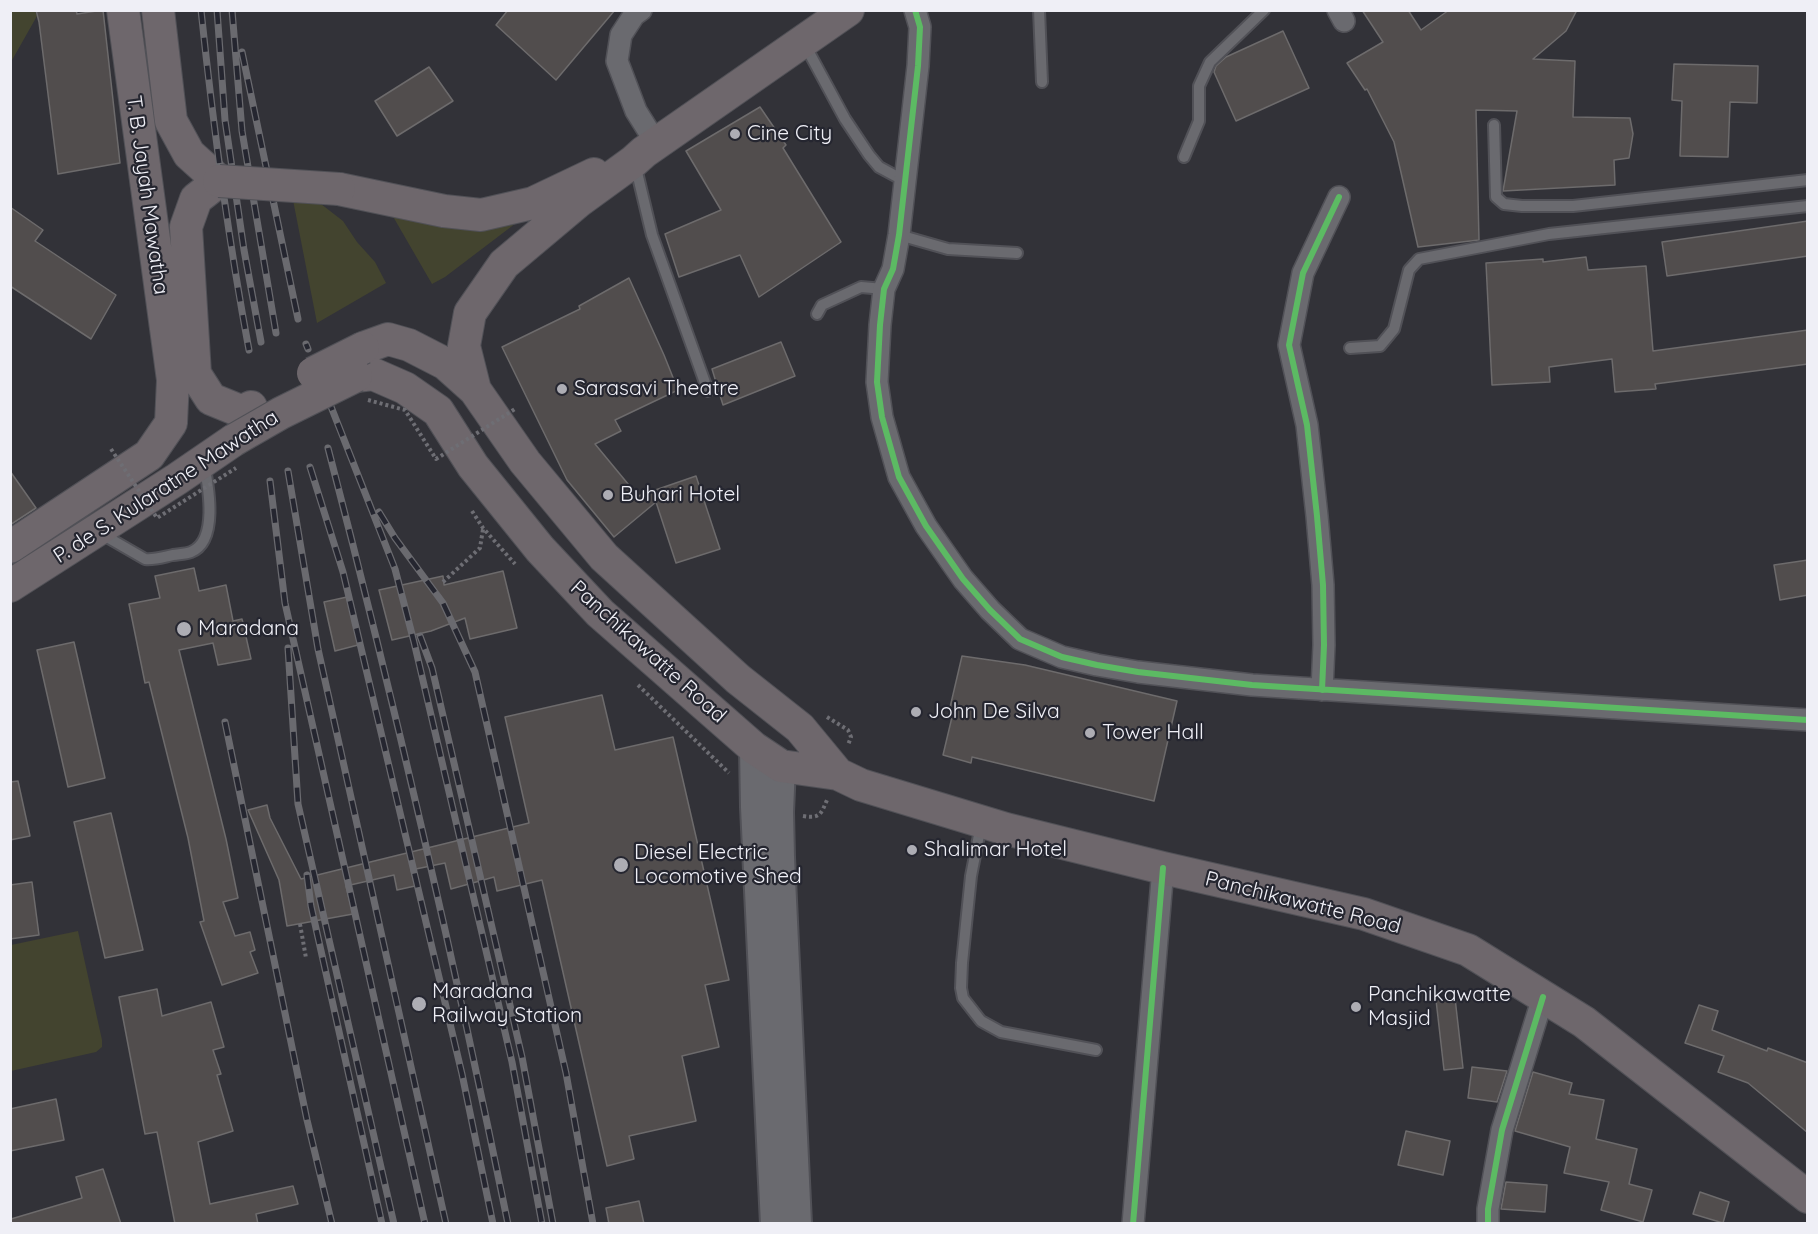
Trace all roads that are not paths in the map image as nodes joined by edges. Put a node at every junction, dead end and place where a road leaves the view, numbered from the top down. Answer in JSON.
{"nodes":[{"id":1,"x":123,"y":10,"type":"edge"},
{"id":2,"x":158,"y":10,"type":"edge"},
{"id":3,"x":641,"y":10,"type":"edge"},
{"id":4,"x":848,"y":10,"type":"edge"},
{"id":5,"x":915,"y":10,"type":"edge"},
{"id":6,"x":1039,"y":10,"type":"edge"},
{"id":7,"x":1264,"y":10,"type":"edge"},
{"id":8,"x":803,"y":42,"type":"junction"},
{"id":9,"x":1042,"y":82,"type":"dead end"},
{"id":10,"x":1494,"y":125,"type":"dead end"},
{"id":11,"x":645,"y":152,"type":"junction"},
{"id":12,"x":1184,"y":157,"type":"dead end"},
{"id":13,"x":1808,"y":180,"type":"edge"},
{"id":14,"x":219,"y":181,"type":"junction"},
{"id":15,"x":905,"y":182,"type":"junction"},
{"id":16,"x":1339,"y":197,"type":"dead end"},
{"id":17,"x":1808,"y":206,"type":"edge"},
{"id":18,"x":899,"y":235,"type":"junction"},
{"id":19,"x":1017,"y":253,"type":"dead end"},
{"id":20,"x":884,"y":289,"type":"junction"},
{"id":21,"x":817,"y":314,"type":"dead end"},
{"id":22,"x":1350,"y":348,"type":"dead end"},
{"id":23,"x":184,"y":377,"type":"junction"},
{"id":24,"x":359,"y":382,"type":"junction"},
{"id":25,"x":475,"y":390,"type":"junction"},
{"id":26,"x":708,"y":391,"type":"dead end"},
{"id":27,"x":206,"y":471,"type":"junction"},
{"id":28,"x":106,"y":536,"type":"junction"},
{"id":29,"x":10,"y":547,"type":"edge"},
{"id":30,"x":10,"y":586,"type":"edge"},
{"id":31,"x":1322,"y":690,"type":"junction"},
{"id":32,"x":1808,"y":720,"type":"edge"},
{"id":33,"x":754,"y":748,"type":"junction"},
{"id":34,"x":781,"y":766,"type":"junction"},
{"id":35,"x":838,"y":774,"type":"junction"},
{"id":36,"x":982,"y":822,"type":"junction"},
{"id":37,"x":1163,"y":868,"type":"junction"},
{"id":38,"x":1543,"y":997,"type":"junction"},
{"id":39,"x":1096,"y":1050,"type":"dead end"},
{"id":40,"x":1808,"y":1197,"type":"edge"},
{"id":41,"x":775,"y":1224,"type":"edge"},
{"id":42,"x":797,"y":1224,"type":"edge"},
{"id":43,"x":1133,"y":1224,"type":"edge"},
{"id":44,"x":1488,"y":1224,"type":"edge"}],
"edges":[{"from":1,"to":23,"type":"main road","name":"T. B. Jayah Mawatha"},
{"from":2,"to":14,"type":"main road","name":"T. B. Jayah Mawatha"},
{"from":3,"to":11,"type":"street"},
{"from":4,"to":8,"type":"main road"},
{"from":5,"to":15,"type":"street"},
{"from":6,"to":9,"type":"lane"},
{"from":7,"to":12,"type":"lane"},
{"from":8,"to":11,"type":"main road"},
{"from":8,"to":15,"type":"lane"},
{"from":10,"to":13,"type":"lane"},
{"from":11,"to":14,"type":"main road","bridge":true},
{"from":11,"to":25,"type":"main road","name":"Panchikawatte Road"},
{"from":11,"to":26,"type":"lane"},
{"from":14,"to":23,"type":"main road"},
{"from":15,"to":18,"type":"street"},
{"from":16,"to":31,"type":"street"},
{"from":17,"to":22,"type":"lane"},
{"from":18,"to":19,"type":"lane"},
{"from":18,"to":20,"type":"street"},
{"from":20,"to":21,"type":"lane"},
{"from":20,"to":31,"type":"street"},
{"from":23,"to":24,"type":"main road","bridge":true},
{"from":23,"to":29,"type":"main road","name":"P. de S. Kularatne Mawatha"},
{"from":24,"to":25,"type":"main road","name":"Panchikawatte Road"},
{"from":24,"to":27,"type":"main road","name":"P. de S. Kularatne Mawatha","bridge":true},
{"from":24,"to":33,"type":"main road","name":"Panchikawatte Road"},
{"from":25,"to":35,"type":"main road","name":"Panchikawatte Road"},
{"from":27,"to":28,"type":"main road","name":"P. de S. Kularatne Mawatha"},
{"from":27,"to":28,"type":"lane"},
{"from":28,"to":30,"type":"main road","name":"P. de S. Kularatne Mawatha"},
{"from":31,"to":32,"type":"street"},
{"from":33,"to":34,"type":"main road","name":"Panchikawatte Road"},
{"from":33,"to":41,"type":"main road"},
{"from":34,"to":35,"type":"main road","name":"Panchikawatte Road"},
{"from":34,"to":42,"type":"main road"},
{"from":35,"to":36,"type":"main road","name":"Panchikawatte Road"},
{"from":36,"to":37,"type":"main road","name":"Panchikawatte Road"},
{"from":36,"to":39,"type":"lane"},
{"from":37,"to":38,"type":"main road","name":"Panchikawatte Road"},
{"from":37,"to":43,"type":"street"},
{"from":38,"to":40,"type":"main road","name":"Panchikawatte Road"},
{"from":38,"to":44,"type":"street"}]}
